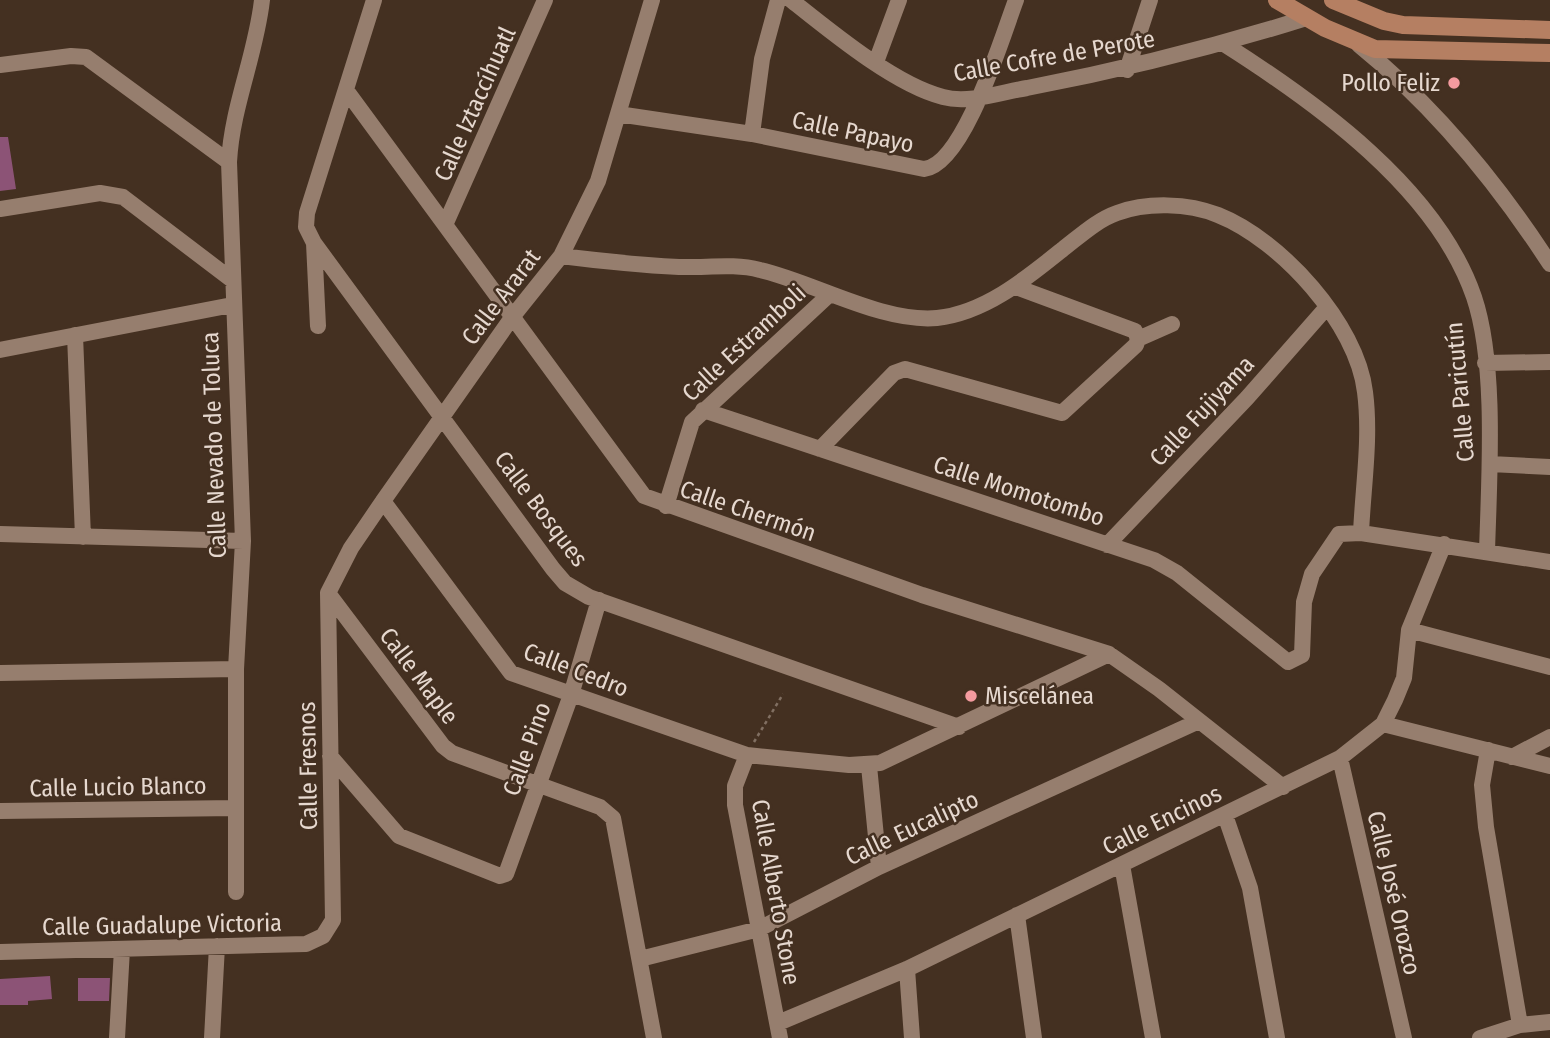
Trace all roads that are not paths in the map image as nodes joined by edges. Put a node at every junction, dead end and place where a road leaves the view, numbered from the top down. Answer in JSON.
{"nodes":[{"id":1,"x":262,"y":0,"type":"edge"},
{"id":2,"x":373,"y":0,"type":"edge"},
{"id":3,"x":545,"y":0,"type":"edge"},
{"id":4,"x":652,"y":0,"type":"edge"},
{"id":5,"x":778,"y":0,"type":"edge"},
{"id":6,"x":791,"y":0,"type":"edge"},
{"id":7,"x":898,"y":0,"type":"edge"},
{"id":8,"x":1016,"y":0,"type":"edge"},
{"id":9,"x":1150,"y":0,"type":"edge"},
{"id":10,"x":1277,"y":0,"type":"edge"},
{"id":11,"x":1333,"y":0,"type":"edge"},
{"id":12,"x":1306,"y":18,"type":"junction"},
{"id":13,"x":1550,"y":30,"type":"edge"},
{"id":14,"x":1357,"y":43,"type":"junction"},
{"id":15,"x":1224,"y":44,"type":"junction"},
{"id":16,"x":1550,"y":52,"type":"edge"},
{"id":17,"x":876,"y":62,"type":"junction"},
{"id":18,"x":0,"y":65,"type":"edge"},
{"id":19,"x":1127,"y":70,"type":"junction"},
{"id":20,"x":346,"y":90,"type":"junction"},
{"id":21,"x":980,"y":96,"type":"junction"},
{"id":22,"x":618,"y":114,"type":"junction"},
{"id":23,"x":752,"y":134,"type":"junction"},
{"id":24,"x":229,"y":162,"type":"junction"},
{"id":25,"x":0,"y":209,"type":"edge"},
{"id":26,"x":445,"y":225,"type":"junction"},
{"id":27,"x":314,"y":243,"type":"junction"},
{"id":28,"x":561,"y":256,"type":"junction"},
{"id":29,"x":1550,"y":264,"type":"edge"},
{"id":30,"x":232,"y":280,"type":"junction"},
{"id":31,"x":1016,"y":287,"type":"junction"},
{"id":32,"x":830,"y":294,"type":"junction"},
{"id":33,"x":232,"y":305,"type":"junction"},
{"id":34,"x":1327,"y":307,"type":"junction"},
{"id":35,"x":513,"y":316,"type":"junction"},
{"id":36,"x":1172,"y":324,"type":"dead end"},
{"id":37,"x":318,"y":326,"type":"dead end"},
{"id":38,"x":75,"y":335,"type":"junction"},
{"id":39,"x":1138,"y":339,"type":"junction"},
{"id":40,"x":0,"y":349,"type":"edge"},
{"id":41,"x":1550,"y":362,"type":"edge"},
{"id":42,"x":1485,"y":363,"type":"junction"},
{"id":43,"x":703,"y":410,"type":"junction"},
{"id":44,"x":443,"y":415,"type":"junction"},
{"id":45,"x":820,"y":449,"type":"junction"},
{"id":46,"x":1490,"y":464,"type":"junction"},
{"id":47,"x":1550,"y":467,"type":"edge"},
{"id":48,"x":383,"y":501,"type":"junction"},
{"id":49,"x":666,"y":506,"type":"junction"},
{"id":50,"x":1361,"y":533,"type":"junction"},
{"id":51,"x":0,"y":534,"type":"edge"},
{"id":52,"x":83,"y":537,"type":"junction"},
{"id":53,"x":243,"y":541,"type":"junction"},
{"id":54,"x":1444,"y":544,"type":"junction"},
{"id":55,"x":1107,"y":545,"type":"junction"},
{"id":56,"x":1487,"y":552,"type":"junction"},
{"id":57,"x":1550,"y":562,"type":"edge"},
{"id":58,"x":328,"y":593,"type":"junction"},
{"id":59,"x":599,"y":600,"type":"junction"},
{"id":60,"x":1409,"y":630,"type":"junction"},
{"id":61,"x":1108,"y":654,"type":"junction"},
{"id":62,"x":1550,"y":667,"type":"edge"},
{"id":63,"x":236,"y":669,"type":"junction"},
{"id":64,"x":0,"y":673,"type":"edge"},
{"id":65,"x":571,"y":695,"type":"junction"},
{"id":66,"x":1199,"y":721,"type":"junction"},
{"id":67,"x":1383,"y":724,"type":"junction"},
{"id":68,"x":959,"y":727,"type":"junction"},
{"id":69,"x":1550,"y":737,"type":"edge"},
{"id":70,"x":1488,"y":750,"type":"junction"},
{"id":71,"x":747,"y":755,"type":"junction"},
{"id":72,"x":330,"y":756,"type":"junction"},
{"id":73,"x":1512,"y":757,"type":"junction"},
{"id":74,"x":1340,"y":758,"type":"junction"},
{"id":75,"x":869,"y":766,"type":"junction"},
{"id":76,"x":1550,"y":766,"type":"edge"},
{"id":77,"x":539,"y":785,"type":"junction"},
{"id":78,"x":1283,"y":787,"type":"junction"},
{"id":79,"x":236,"y":808,"type":"junction"},
{"id":80,"x":0,"y":811,"type":"edge"},
{"id":81,"x":1225,"y":815,"type":"junction"},
{"id":82,"x":1122,"y":864,"type":"junction"},
{"id":83,"x":878,"y":867,"type":"junction"},
{"id":84,"x":236,"y":892,"type":"dead end"},
{"id":85,"x":1017,"y":915,"type":"junction"},
{"id":86,"x":759,"y":929,"type":"junction"},
{"id":87,"x":323,"y":936,"type":"joint"},
{"id":88,"x":218,"y":946,"type":"junction"},
{"id":89,"x":122,"y":949,"type":"junction"},
{"id":90,"x":0,"y":952,"type":"edge"},
{"id":91,"x":640,"y":960,"type":"junction"},
{"id":92,"x":907,"y":968,"type":"junction"},
{"id":93,"x":1550,"y":1022,"type":"edge"},
{"id":94,"x":1520,"y":1025,"type":"junction"},
{"id":95,"x":779,"y":1030,"type":"edge"},
{"id":96,"x":117,"y":1038,"type":"edge"},
{"id":97,"x":212,"y":1038,"type":"edge"},
{"id":98,"x":654,"y":1038,"type":"edge"},
{"id":99,"x":912,"y":1038,"type":"edge"},
{"id":100,"x":1034,"y":1038,"type":"edge"},
{"id":101,"x":1153,"y":1038,"type":"edge"},
{"id":102,"x":1277,"y":1038,"type":"edge"},
{"id":103,"x":1404,"y":1038,"type":"edge"},
{"id":104,"x":1480,"y":1038,"type":"edge"}],
"edges":[{"from":1,"to":24,"type":"street","name":"Calle Nevado de Toluca"},
{"from":2,"to":20,"type":"street"},
{"from":3,"to":26,"type":"street","name":"Calle Iztaccíhuatl"},
{"from":4,"to":22,"type":"street","name":"Calle Ararat"},
{"from":5,"to":23,"type":"street"},
{"from":6,"to":17,"type":"street","name":"Calle Cofre de Perote"},
{"from":7,"to":17,"type":"street"},
{"from":8,"to":21,"type":"street","name":"Calle Papayo"},
{"from":9,"to":19,"type":"street"},
{"from":10,"to":12,"type":"main road"},
{"from":11,"to":13,"type":"main road"},
{"from":12,"to":14,"type":"main road"},
{"from":12,"to":15,"type":"street","name":"Calle Cofre de Perote"},
{"from":14,"to":16,"type":"main road"},
{"from":14,"to":29,"type":"street"},
{"from":15,"to":19,"type":"street","name":"Calle Cofre de Perote"},
{"from":15,"to":42,"type":"street","name":"Calle Paricutín"},
{"from":17,"to":21,"type":"street","name":"Calle Cofre de Perote"},
{"from":18,"to":24,"type":"street"},
{"from":19,"to":21,"type":"street","name":"Calle Cofre de Perote"},
{"from":20,"to":26,"type":"street","name":"Calle Chermón"},
{"from":20,"to":27,"type":"street","name":"Calle Bosques"},
{"from":21,"to":23,"type":"street","name":"Calle Papayo"},
{"from":22,"to":23,"type":"street","name":"Calle Papayo"},
{"from":22,"to":28,"type":"street","name":"Calle Ararat"},
{"from":24,"to":30,"type":"street","name":"Calle Nevado de Toluca"},
{"from":25,"to":30,"type":"street"},
{"from":26,"to":35,"type":"street","name":"Calle Chermón"},
{"from":27,"to":37,"type":"street"},
{"from":27,"to":44,"type":"street","name":"Calle Bosques"},
{"from":28,"to":32,"type":"street"},
{"from":28,"to":35,"type":"street","name":"Calle Ararat"},
{"from":30,"to":33,"type":"street","name":"Calle Nevado de Toluca"},
{"from":31,"to":32,"type":"street"},
{"from":31,"to":34,"type":"street"},
{"from":31,"to":39,"type":"street"},
{"from":32,"to":43,"type":"street","name":"Calle Estramboli"},
{"from":33,"to":38,"type":"street"},
{"from":33,"to":53,"type":"street","name":"Calle Nevado de Toluca"},
{"from":34,"to":50,"type":"street"},
{"from":34,"to":55,"type":"street","name":"Calle Fujiyama"},
{"from":35,"to":44,"type":"street","name":"Calle Ararat"},
{"from":35,"to":49,"type":"street","name":"Calle Chermón"},
{"from":36,"to":39,"type":"street"},
{"from":38,"to":40,"type":"street"},
{"from":38,"to":52,"type":"street"},
{"from":39,"to":45,"type":"street"},
{"from":41,"to":42,"type":"street"},
{"from":42,"to":46,"type":"street","name":"Calle Paricutín"},
{"from":43,"to":45,"type":"street","name":"Calle Momotombo"},
{"from":43,"to":49,"type":"street","name":"Calle Estramboli"},
{"from":44,"to":48,"type":"street","name":"Calle Ararat"},
{"from":44,"to":59,"type":"street","name":"Calle Bosques"},
{"from":45,"to":55,"type":"street","name":"Calle Momotombo"},
{"from":46,"to":47,"type":"street"},
{"from":46,"to":56,"type":"street","name":"Calle Paricutín"},
{"from":48,"to":58,"type":"street","name":"Calle Ararat"},
{"from":48,"to":65,"type":"street","name":"Calle Cedro"},
{"from":49,"to":61,"type":"street","name":"Calle Chermón"},
{"from":50,"to":54,"type":"street"},
{"from":50,"to":55,"type":"street","name":"Calle Momotombo"},
{"from":51,"to":52,"type":"street"},
{"from":52,"to":53,"type":"street"},
{"from":53,"to":63,"type":"street","name":"Calle Nevado de Toluca"},
{"from":54,"to":56,"type":"street"},
{"from":54,"to":60,"type":"street","name":"Calle Encinos"},
{"from":56,"to":57,"type":"street"},
{"from":58,"to":72,"type":"street","name":"Calle Fresnos"},
{"from":58,"to":77,"type":"street","name":"Calle Maple"},
{"from":59,"to":65,"type":"street","name":"Calle Pino"},
{"from":59,"to":68,"type":"street","name":"Calle Bosques"},
{"from":60,"to":62,"type":"street"},
{"from":60,"to":67,"type":"street","name":"Calle Encinos"},
{"from":61,"to":66,"type":"street","name":"Calle Chermón"},
{"from":61,"to":68,"type":"street"},
{"from":63,"to":64,"type":"street"},
{"from":63,"to":79,"type":"street","name":"Calle Nevado de Toluca"},
{"from":65,"to":71,"type":"street","name":"Calle Cedro"},
{"from":65,"to":77,"type":"street","name":"Calle Pino"},
{"from":66,"to":78,"type":"street","name":"Calle Chermón"},
{"from":66,"to":83,"type":"street","name":"Calle Eucalipto"},
{"from":67,"to":70,"type":"street"},
{"from":67,"to":74,"type":"street","name":"Calle Encinos"},
{"from":68,"to":75,"type":"street"},
{"from":69,"to":73,"type":"street"},
{"from":70,"to":73,"type":"street"},
{"from":70,"to":94,"type":"street"},
{"from":71,"to":75,"type":"street","name":"Calle Cedro"},
{"from":71,"to":86,"type":"street","name":"Calle Alberto Stone"},
{"from":72,"to":77,"type":"street","name":"Calle Pino"},
{"from":72,"to":87,"type":"street","name":"Calle Fresnos"},
{"from":73,"to":76,"type":"street"},
{"from":74,"to":78,"type":"street","name":"Calle Encinos"},
{"from":74,"to":103,"type":"street","name":"Calle José Orozco"},
{"from":75,"to":83,"type":"street"},
{"from":77,"to":91,"type":"street","name":"Calle Maple"},
{"from":78,"to":81,"type":"street","name":"Calle Encinos"},
{"from":79,"to":80,"type":"street","name":"Calle Lucio Blanco"},
{"from":79,"to":84,"type":"street","name":"Calle Nevado de Toluca"},
{"from":81,"to":82,"type":"street","name":"Calle Encinos"},
{"from":81,"to":102,"type":"street"},
{"from":82,"to":85,"type":"street","name":"Calle Encinos"},
{"from":82,"to":101,"type":"street"},
{"from":83,"to":86,"type":"street","name":"Calle Eucalipto"},
{"from":85,"to":92,"type":"street","name":"Calle Encinos"},
{"from":85,"to":100,"type":"street"},
{"from":86,"to":91,"type":"street","name":"Calle Eucalipto"},
{"from":86,"to":95,"type":"street","name":"Calle Alberto Stone"},
{"from":87,"to":88,"type":"street","name":"Calle Guadalupe Victoria"},
{"from":88,"to":89,"type":"street","name":"Calle Guadalupe Victoria"},
{"from":88,"to":97,"type":"street"},
{"from":89,"to":90,"type":"street","name":"Calle Guadalupe Victoria"},
{"from":89,"to":96,"type":"street"},
{"from":91,"to":98,"type":"street"},
{"from":92,"to":95,"type":"street","name":"Calle Encinos"},
{"from":92,"to":99,"type":"street"},
{"from":93,"to":94,"type":"street"},
{"from":94,"to":104,"type":"street"}]}
